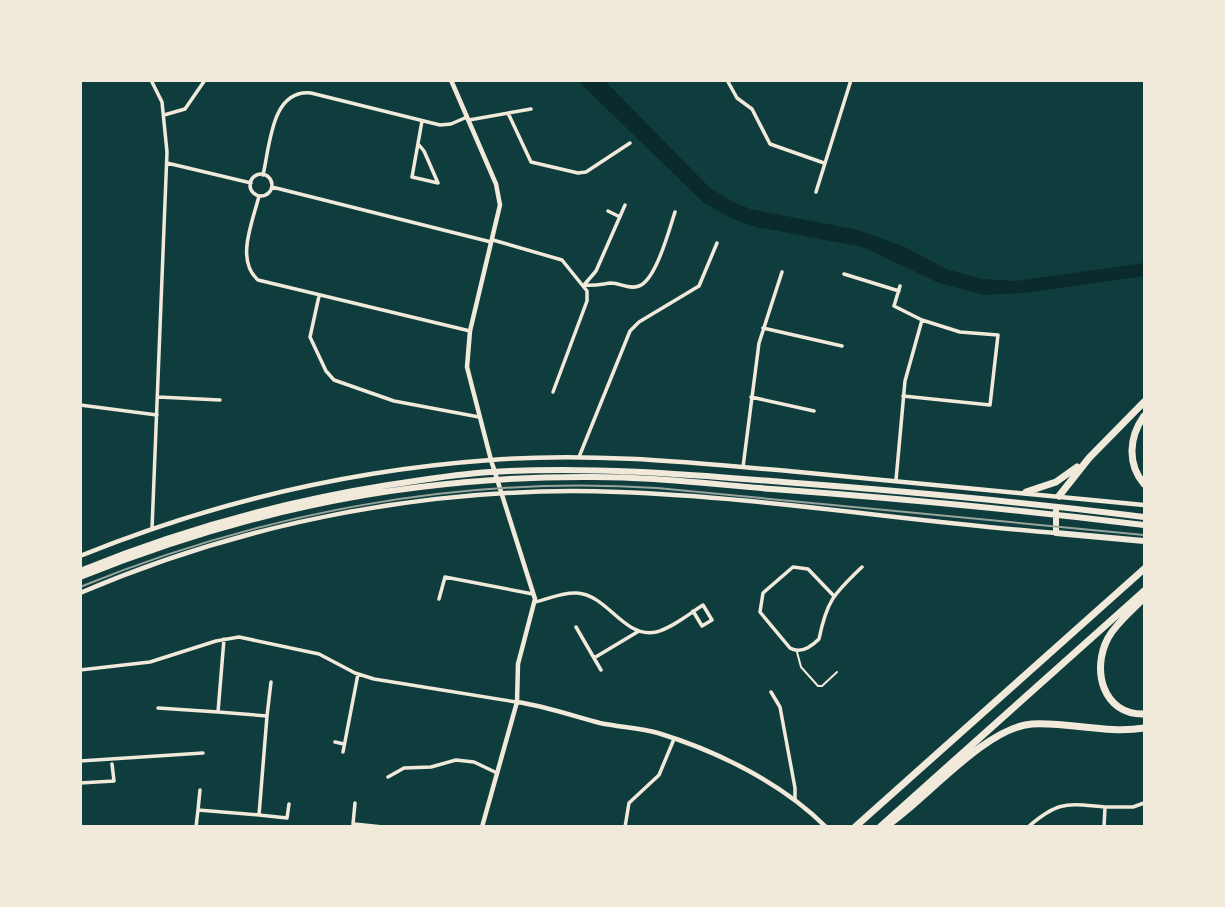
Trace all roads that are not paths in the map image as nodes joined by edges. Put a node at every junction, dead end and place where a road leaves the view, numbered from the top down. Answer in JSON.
{"nodes":[{"id":1,"x":150,"y":80,"type":"edge"},
{"id":2,"x":205,"y":80,"type":"edge"},
{"id":3,"x":451,"y":80,"type":"edge"},
{"id":4,"x":727,"y":80,"type":"edge"},
{"id":5,"x":851,"y":80,"type":"edge"},
{"id":6,"x":531,"y":109,"type":"dead end"},
{"id":7,"x":508,"y":113,"type":"junction"},
{"id":8,"x":164,"y":115,"type":"junction"},
{"id":9,"x":468,"y":119,"type":"junction"},
{"id":10,"x":422,"y":121,"type":"junction"},
{"id":11,"x":630,"y":143,"type":"dead end"},
{"id":12,"x":419,"y":145,"type":"junction"},
{"id":13,"x":167,"y":163,"type":"junction"},
{"id":14,"x":824,"y":163,"type":"junction"},
{"id":15,"x":263,"y":175,"type":"junction"},
{"id":16,"x":251,"y":183,"type":"junction"},
{"id":17,"x":272,"y":187,"type":"junction"},
{"id":18,"x":816,"y":192,"type":"dead end"},
{"id":19,"x":259,"y":196,"type":"junction"},
{"id":20,"x":625,"y":205,"type":"dead end"},
{"id":21,"x":608,"y":211,"type":"dead end"},
{"id":22,"x":675,"y":212,"type":"dead end"},
{"id":23,"x":620,"y":217,"type":"junction"},
{"id":24,"x":492,"y":241,"type":"junction"},
{"id":25,"x":717,"y":243,"type":"dead end"},
{"id":26,"x":782,"y":272,"type":"dead end"},
{"id":27,"x":844,"y":274,"type":"dead end"},
{"id":28,"x":584,"y":285,"type":"junction"},
{"id":29,"x":319,"y":295,"type":"junction"},
{"id":30,"x":922,"y":320,"type":"junction"},
{"id":31,"x":763,"y":328,"type":"junction"},
{"id":32,"x":470,"y":331,"type":"junction"},
{"id":33,"x":842,"y":346,"type":"dead end"},
{"id":34,"x":553,"y":392,"type":"dead end"},
{"id":35,"x":903,"y":396,"type":"junction"},
{"id":36,"x":158,"y":397,"type":"junction"},
{"id":37,"x":751,"y":397,"type":"junction"},
{"id":38,"x":220,"y":400,"type":"dead end"},
{"id":39,"x":1144,"y":401,"type":"edge"},
{"id":40,"x":80,"y":405,"type":"edge"},
{"id":41,"x":814,"y":411,"type":"dead end"},
{"id":42,"x":157,"y":415,"type":"junction"},
{"id":43,"x":1144,"y":416,"type":"edge"},
{"id":44,"x":479,"y":417,"type":"junction"},
{"id":45,"x":579,"y":457,"type":"junction"},
{"id":46,"x":1089,"y":458,"type":"junction"},
{"id":47,"x":491,"y":460,"type":"junction"},
{"id":48,"x":743,"y":467,"type":"junction"},
{"id":49,"x":495,"y":471,"type":"junction"},
{"id":50,"x":498,"y":480,"type":"junction"},
{"id":51,"x":896,"y":480,"type":"junction"},
{"id":52,"x":1144,"y":484,"type":"edge"},
{"id":53,"x":1026,"y":492,"type":"junction"},
{"id":54,"x":503,"y":494,"type":"junction"},
{"id":55,"x":1059,"y":496,"type":"junction"},
{"id":56,"x":1144,"y":505,"type":"edge"},
{"id":57,"x":1056,"y":510,"type":"junction"},
{"id":58,"x":1144,"y":517,"type":"edge"},
{"id":59,"x":1144,"y":525,"type":"edge"},
{"id":60,"x":152,"y":529,"type":"junction"},
{"id":61,"x":1056,"y":533,"type":"junction"},
{"id":62,"x":1144,"y":541,"type":"edge"},
{"id":63,"x":80,"y":556,"type":"edge"},
{"id":64,"x":862,"y":567,"type":"dead end"},
{"id":65,"x":1144,"y":569,"type":"edge"},
{"id":66,"x":80,"y":571,"type":"edge"},
{"id":67,"x":80,"y":577,"type":"edge"},
{"id":68,"x":1144,"y":591,"type":"edge"},
{"id":69,"x":80,"y":593,"type":"edge"},
{"id":70,"x":535,"y":594,"type":"junction"},
{"id":71,"x":833,"y":595,"type":"junction"},
{"id":72,"x":1144,"y":598,"type":"edge"},
{"id":73,"x":439,"y":599,"type":"dead end"},
{"id":74,"x":535,"y":602,"type":"junction"},
{"id":75,"x":693,"y":611,"type":"junction"},
{"id":76,"x":576,"y":627,"type":"dead end"},
{"id":77,"x":639,"y":631,"type":"junction"},
{"id":78,"x":224,"y":639,"type":"junction"},
{"id":79,"x":797,"y":651,"type":"junction"},
{"id":80,"x":594,"y":658,"type":"junction"},
{"id":81,"x":80,"y":670,"type":"edge"},
{"id":82,"x":601,"y":670,"type":"dead end"},
{"id":83,"x":837,"y":672,"type":"dead end"},
{"id":84,"x":358,"y":674,"type":"junction"},
{"id":85,"x":271,"y":682,"type":"dead end"},
{"id":86,"x":771,"y":692,"type":"dead end"},
{"id":87,"x":517,"y":702,"type":"junction"},
{"id":88,"x":159,"y":708,"type":"dead end"},
{"id":89,"x":218,"y":712,"type":"junction"},
{"id":90,"x":1144,"y":713,"type":"edge"},
{"id":91,"x":267,"y":716,"type":"junction"},
{"id":92,"x":1144,"y":728,"type":"edge"},
{"id":93,"x":674,"y":739,"type":"junction"},
{"id":94,"x":335,"y":742,"type":"dead end"},
{"id":95,"x":344,"y":744,"type":"junction"},
{"id":96,"x":343,"y":752,"type":"dead end"},
{"id":97,"x":203,"y":753,"type":"dead end"},
{"id":98,"x":80,"y":761,"type":"edge"},
{"id":99,"x":112,"y":764,"type":"dead end"},
{"id":100,"x":497,"y":773,"type":"junction"},
{"id":101,"x":388,"y":777,"type":"dead end"},
{"id":102,"x":80,"y":783,"type":"edge"},
{"id":103,"x":200,"y":790,"type":"dead end"},
{"id":104,"x":794,"y":801,"type":"junction"},
{"id":105,"x":355,"y":803,"type":"dead end"},
{"id":106,"x":1144,"y":803,"type":"edge"},
{"id":107,"x":289,"y":804,"type":"dead end"},
{"id":108,"x":1105,"y":807,"type":"junction"},
{"id":109,"x":198,"y":810,"type":"junction"},
{"id":110,"x":259,"y":815,"type":"junction"},
{"id":111,"x":353,"y":825,"type":"edge"},
{"id":112,"x":196,"y":827,"type":"edge"},
{"id":113,"x":383,"y":827,"type":"edge"},
{"id":114,"x":482,"y":827,"type":"edge"},
{"id":115,"x":625,"y":827,"type":"edge"},
{"id":116,"x":826,"y":827,"type":"edge"},
{"id":117,"x":855,"y":827,"type":"edge"},
{"id":118,"x":883,"y":827,"type":"edge"},
{"id":119,"x":1028,"y":827,"type":"edge"},
{"id":120,"x":1104,"y":827,"type":"edge"}],
"edges":[{"from":1,"to":8,"type":"street"},
{"from":2,"to":8,"type":"street"},
{"from":3,"to":9,"type":"street"},
{"from":4,"to":14,"type":"street"},
{"from":5,"to":14,"type":"street"},
{"from":6,"to":7,"type":"street"},
{"from":7,"to":9,"type":"street"},
{"from":7,"to":11,"type":"street"},
{"from":8,"to":13,"type":"street"},
{"from":9,"to":10,"type":"street"},
{"from":9,"to":24,"type":"street"},
{"from":10,"to":12,"type":"street"},
{"from":10,"to":15,"type":"street"},
{"from":12,"to":12,"type":"street"},
{"from":13,"to":16,"type":"street"},
{"from":13,"to":36,"type":"street"},
{"from":14,"to":18,"type":"street"},
{"from":15,"to":16,"type":"street"},
{"from":15,"to":17,"type":"street"},
{"from":16,"to":19,"type":"street"},
{"from":17,"to":19,"type":"street"},
{"from":17,"to":24,"type":"street"},
{"from":19,"to":29,"type":"street"},
{"from":20,"to":23,"type":"street"},
{"from":21,"to":23,"type":"street"},
{"from":22,"to":28,"type":"street"},
{"from":23,"to":28,"type":"street"},
{"from":24,"to":28,"type":"street"},
{"from":24,"to":32,"type":"street"},
{"from":25,"to":45,"type":"street"},
{"from":26,"to":31,"type":"street"},
{"from":27,"to":30,"type":"street"},
{"from":28,"to":34,"type":"street"},
{"from":29,"to":32,"type":"street"},
{"from":29,"to":44,"type":"street"},
{"from":30,"to":35,"type":"street"},
{"from":30,"to":35,"type":"street"},
{"from":31,"to":33,"type":"street"},
{"from":31,"to":37,"type":"street"},
{"from":32,"to":44,"type":"street"},
{"from":35,"to":51,"type":"street"},
{"from":36,"to":38,"type":"street"},
{"from":36,"to":42,"type":"street"},
{"from":37,"to":41,"type":"street"},
{"from":37,"to":48,"type":"street"},
{"from":39,"to":46,"type":"highway"},
{"from":40,"to":42,"type":"street"},
{"from":42,"to":60,"type":"street"},
{"from":43,"to":52,"type":"highway"},
{"from":44,"to":47,"type":"street"},
{"from":45,"to":47,"type":"street"},
{"from":45,"to":48,"type":"street"},
{"from":46,"to":53,"type":"highway"},
{"from":46,"to":55,"type":"highway"},
{"from":47,"to":49,"type":"street"},
{"from":47,"to":60,"type":"street"},
{"from":48,"to":51,"type":"street"},
{"from":49,"to":50,"type":"street"},
{"from":49,"to":57,"type":"main road"},
{"from":49,"to":66,"type":"main road"},
{"from":50,"to":54,"type":"street"},
{"from":50,"to":57,"type":"main road"},
{"from":50,"to":67,"type":"main road"},
{"from":51,"to":53,"type":"street"},
{"from":53,"to":55,"type":"street"},
{"from":54,"to":61,"type":"street"},
{"from":54,"to":69,"type":"street"},
{"from":54,"to":70,"type":"street"},
{"from":55,"to":56,"type":"street"},
{"from":55,"to":57,"type":"main road"},
{"from":57,"to":58,"type":"main road"},
{"from":57,"to":59,"type":"main road"},
{"from":57,"to":61,"type":"main road"},
{"from":60,"to":63,"type":"street"},
{"from":61,"to":62,"type":"main road"},
{"from":64,"to":71,"type":"street"},
{"from":65,"to":117,"type":"highway"},
{"from":68,"to":118,"type":"highway"},
{"from":70,"to":73,"type":"street"},
{"from":70,"to":74,"type":"street"},
{"from":71,"to":79,"type":"street"},
{"from":71,"to":79,"type":"street"},
{"from":72,"to":90,"type":"highway"},
{"from":74,"to":77,"type":"street"},
{"from":74,"to":87,"type":"street"},
{"from":75,"to":75,"type":"street"},
{"from":75,"to":77,"type":"street"},
{"from":76,"to":80,"type":"street"},
{"from":77,"to":80,"type":"street"},
{"from":78,"to":81,"type":"street"},
{"from":78,"to":84,"type":"street"},
{"from":78,"to":89,"type":"street"},
{"from":79,"to":83,"type":"lane"},
{"from":80,"to":82,"type":"street"},
{"from":84,"to":87,"type":"street"},
{"from":84,"to":95,"type":"street"},
{"from":85,"to":91,"type":"street"},
{"from":86,"to":104,"type":"street"},
{"from":87,"to":93,"type":"street"},
{"from":87,"to":100,"type":"street"},
{"from":88,"to":89,"type":"street"},
{"from":89,"to":91,"type":"street"},
{"from":91,"to":110,"type":"street"},
{"from":92,"to":118,"type":"highway"},
{"from":93,"to":104,"type":"street"},
{"from":93,"to":115,"type":"street"},
{"from":94,"to":95,"type":"street"},
{"from":95,"to":96,"type":"street"},
{"from":97,"to":98,"type":"street"},
{"from":99,"to":102,"type":"street"},
{"from":100,"to":101,"type":"street"},
{"from":100,"to":114,"type":"street"},
{"from":103,"to":109,"type":"street"},
{"from":104,"to":116,"type":"street"},
{"from":105,"to":111,"type":"street"},
{"from":106,"to":108,"type":"street"},
{"from":107,"to":110,"type":"street"},
{"from":108,"to":119,"type":"street"},
{"from":108,"to":120,"type":"street"},
{"from":109,"to":110,"type":"street"},
{"from":109,"to":112,"type":"street"},
{"from":111,"to":113,"type":"street"}]}
